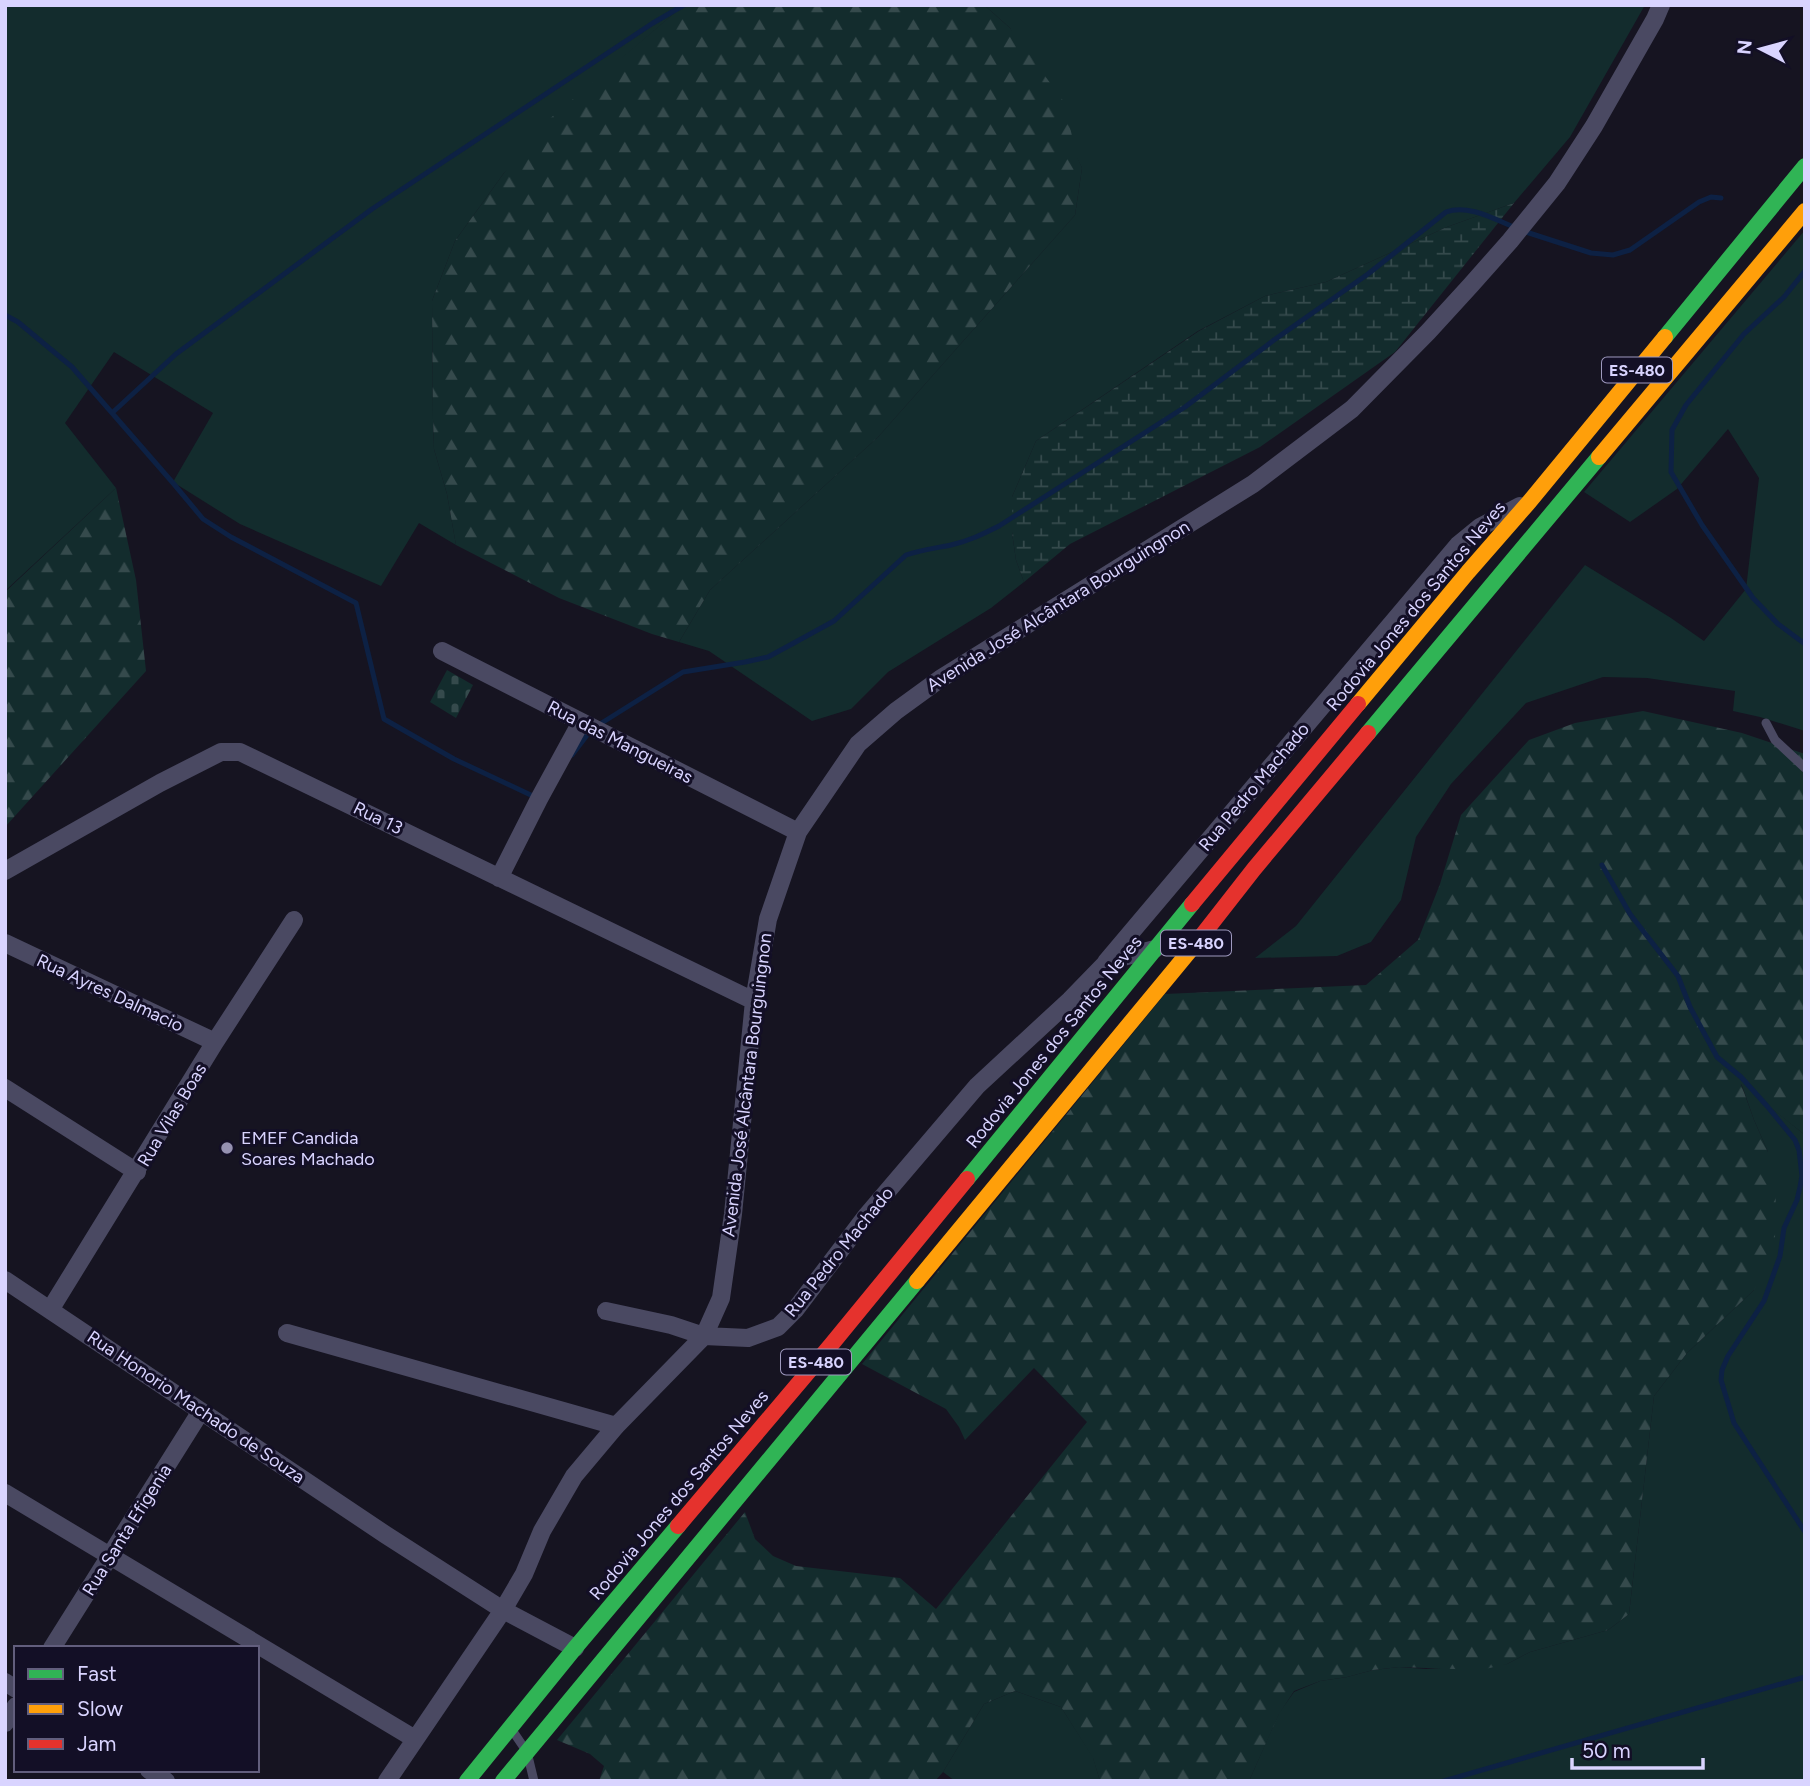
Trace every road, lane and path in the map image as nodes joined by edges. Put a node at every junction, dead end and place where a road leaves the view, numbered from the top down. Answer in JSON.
{"nodes":[{"id":1,"x":1661,"y":5,"type":"edge"},
{"id":2,"x":1805,"y":166,"type":"edge"},
{"id":3,"x":1805,"y":211,"type":"edge"},
{"id":4,"x":1530,"y":501,"type":"junction"},
{"id":5,"x":442,"y":651,"type":"dead end"},
{"id":6,"x":581,"y":722,"type":"junction"},
{"id":7,"x":1766,"y":723,"type":"dead end"},
{"id":8,"x":1805,"y":768,"type":"edge"},
{"id":9,"x":798,"y":832,"type":"junction"},
{"id":10,"x":5,"y":871,"type":"edge"},
{"id":11,"x":499,"y":878,"type":"junction"},
{"id":12,"x":294,"y":920,"type":"dead end"},
{"id":13,"x":5,"y":943,"type":"edge"},
{"id":14,"x":1155,"y":949,"type":"junction"},
{"id":15,"x":1104,"y":965,"type":"junction"},
{"id":16,"x":754,"y":1000,"type":"junction"},
{"id":17,"x":215,"y":1042,"type":"junction"},
{"id":18,"x":5,"y":1088,"type":"edge"},
{"id":19,"x":137,"y":1172,"type":"junction"},
{"id":20,"x":5,"y":1280,"type":"edge"},
{"id":21,"x":50,"y":1310,"type":"junction"},
{"id":22,"x":606,"y":1311,"type":"dead end"},
{"id":23,"x":287,"y":1333,"type":"dead end"},
{"id":24,"x":704,"y":1336,"type":"junction"},
{"id":25,"x":201,"y":1411,"type":"junction"},
{"id":26,"x":616,"y":1426,"type":"junction"},
{"id":27,"x":5,"y":1493,"type":"edge"},
{"id":28,"x":110,"y":1557,"type":"junction"},
{"id":29,"x":503,"y":1610,"type":"junction"},
{"id":30,"x":53,"y":1646,"type":"edge"},
{"id":31,"x":575,"y":1648,"type":"junction"},
{"id":32,"x":511,"y":1728,"type":"junction"},
{"id":33,"x":415,"y":1739,"type":"junction"},
{"id":34,"x":527,"y":1752,"type":"junction"},
{"id":35,"x":387,"y":1781,"type":"edge"},
{"id":36,"x":467,"y":1781,"type":"edge"},
{"id":37,"x":503,"y":1781,"type":"edge"},
{"id":38,"x":534,"y":1781,"type":"edge"}],
"edges":[{"from":1,"to":9,"type":"street","name":"Avenida José Alcântara Bourguingnon"},
{"from":2,"to":4,"type":"main road","name":"Rodovia Jones dos Santos Neves","number":"ES-480"},
{"from":3,"to":34,"type":"main road","number":"ES-480"},
{"from":4,"to":14,"type":"main road","name":"Rodovia Jones dos Santos Neves","number":"ES-480"},
{"from":4,"to":15,"type":"street","name":"Rua Pedro Machado"},
{"from":5,"to":6,"type":"street","name":"Rua das Mangueiras"},
{"from":6,"to":9,"type":"street","name":"Rua das Mangueiras"},
{"from":6,"to":11,"type":"street"},
{"from":7,"to":8,"type":"lane"},
{"from":9,"to":16,"type":"street","name":"Avenida José Alcântara Bourguingnon"},
{"from":10,"to":11,"type":"street","name":"Rua 13"},
{"from":11,"to":16,"type":"street","name":"Rua 13"},
{"from":12,"to":17,"type":"street","name":"Rua Vilas Boas"},
{"from":13,"to":17,"type":"street","name":"Rua Ayres Dalmacio"},
{"from":14,"to":15,"type":"street","name":"Rua Pedro Machado"},
{"from":14,"to":31,"type":"main road","name":"Rodovia Jones dos Santos Neves","number":"ES-480"},
{"from":15,"to":24,"type":"street","name":"Rua Pedro Machado"},
{"from":16,"to":24,"type":"street","name":"Avenida José Alcântara Bourguingnon"},
{"from":17,"to":19,"type":"street","name":"Rua Vilas Boas"},
{"from":18,"to":19,"type":"street"},
{"from":19,"to":21,"type":"street","name":"Rua Vilas Boas"},
{"from":20,"to":21,"type":"street","name":"Rua Honorio Machado de Souza"},
{"from":21,"to":25,"type":"street","name":"Rua Honorio Machado de Souza"},
{"from":22,"to":24,"type":"street","name":"Rua Pedro Machado"},
{"from":23,"to":26,"type":"street"},
{"from":24,"to":26,"type":"street"},
{"from":25,"to":28,"type":"street","name":"Rua Santa Efigenia"},
{"from":25,"to":29,"type":"street","name":"Rua Honorio Machado de Souza"},
{"from":26,"to":29,"type":"street"},
{"from":27,"to":28,"type":"street"},
{"from":28,"to":30,"type":"street","name":"Rua Santa Efigenia"},
{"from":28,"to":33,"type":"street"},
{"from":29,"to":31,"type":"street","name":"Rua Honorio Machado de Souza"},
{"from":29,"to":33,"type":"street"},
{"from":31,"to":32,"type":"main road","name":"Rodovia Jones dos Santos Neves","number":"ES-480"},
{"from":32,"to":34,"type":"lane"},
{"from":32,"to":36,"type":"main road","name":"Rodovia Jones dos Santos Neves","number":"ES-480"},
{"from":33,"to":35,"type":"street"},
{"from":34,"to":37,"type":"main road","number":"ES-480"},
{"from":34,"to":38,"type":"lane"}]}
